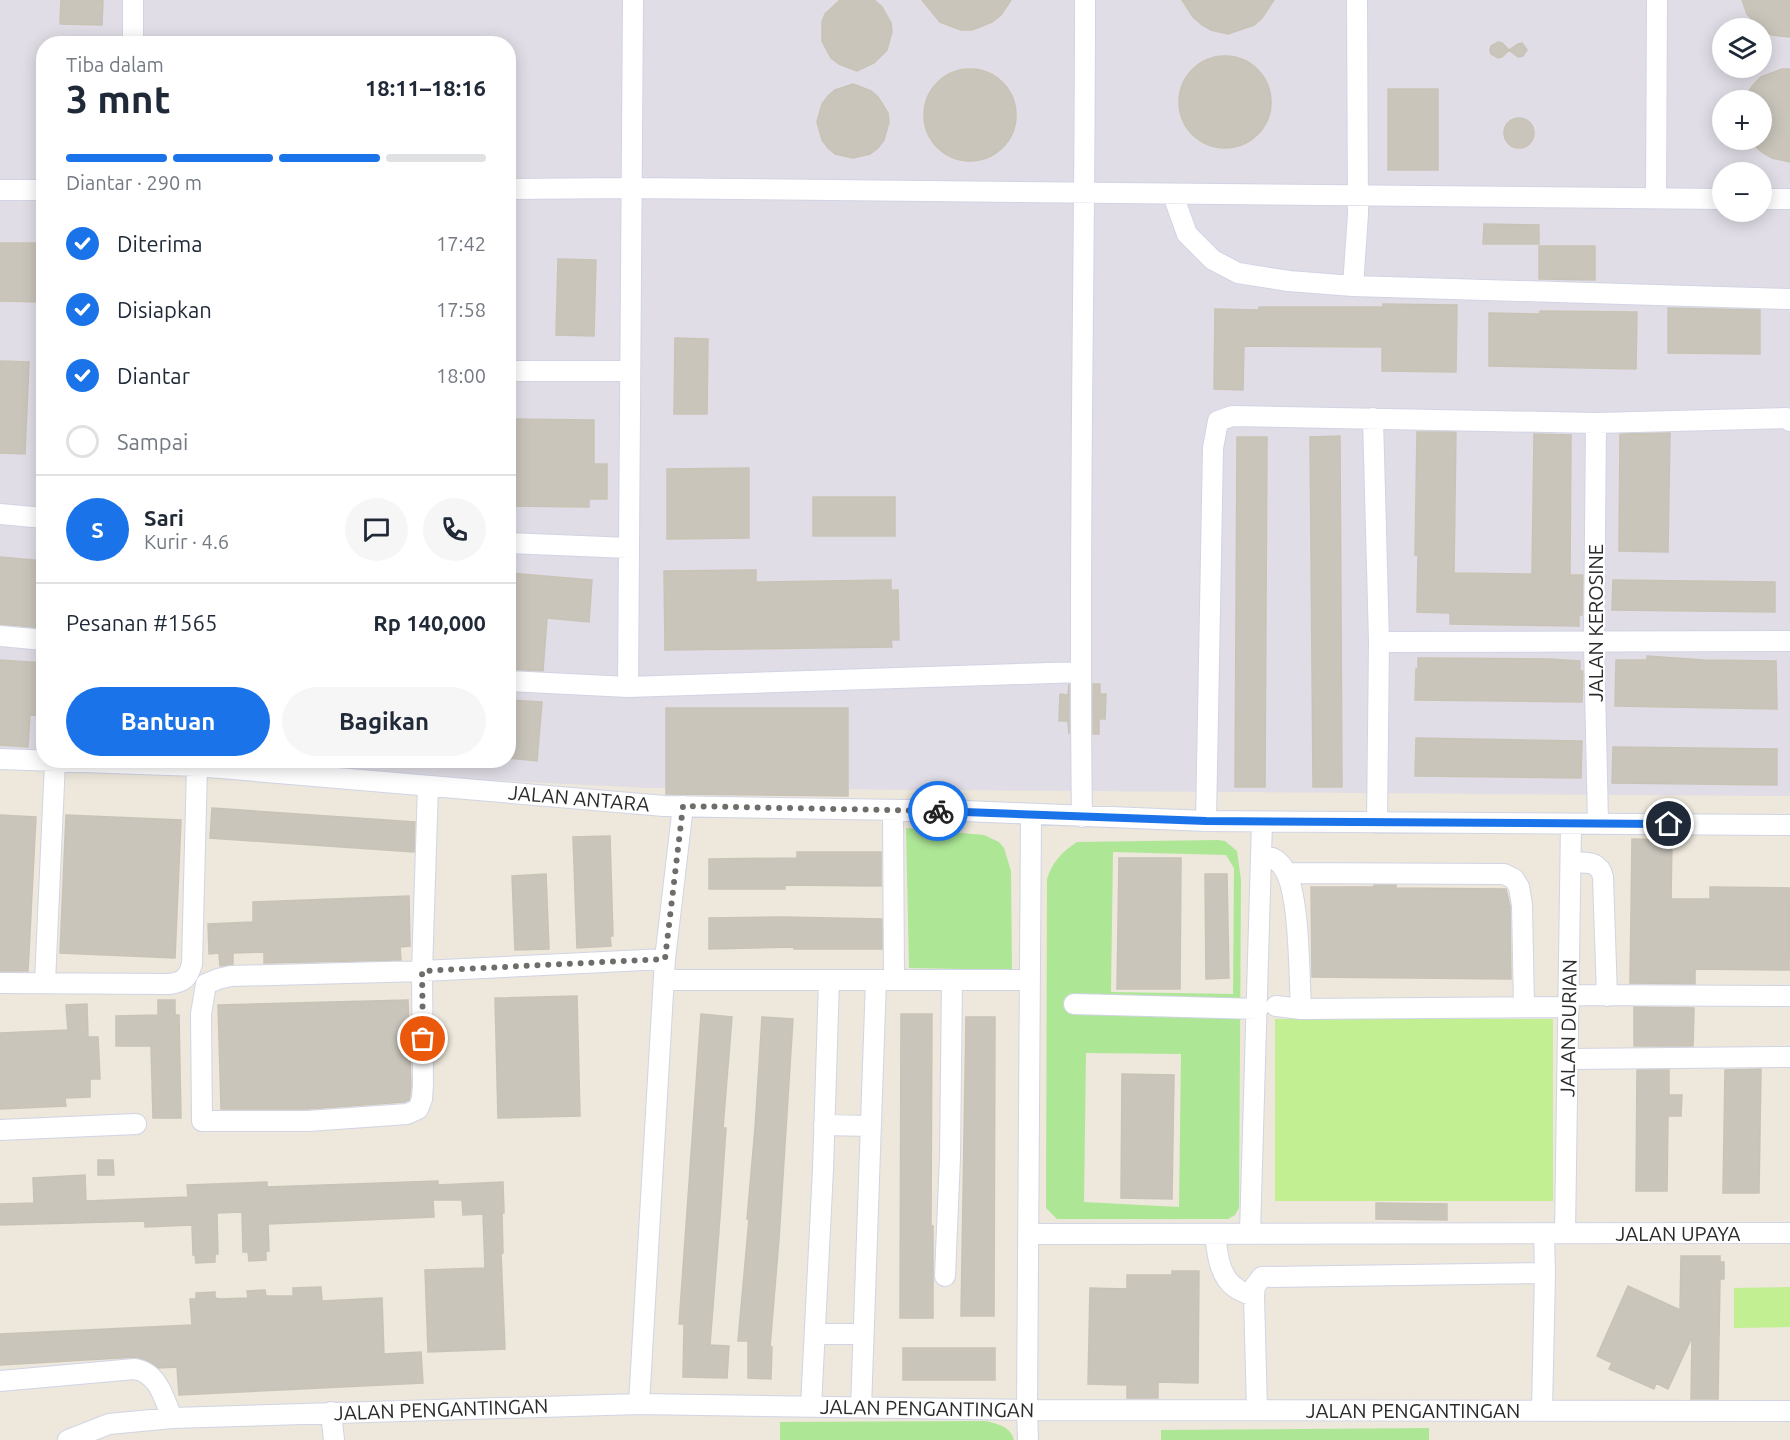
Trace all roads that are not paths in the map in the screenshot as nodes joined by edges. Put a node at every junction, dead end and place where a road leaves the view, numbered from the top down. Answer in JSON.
{"nodes":[{"id":1,"x":133,"y":0,"type":"edge"},
{"id":2,"x":633,"y":0,"type":"edge"},
{"id":3,"x":1085,"y":0,"type":"edge"},
{"id":4,"x":1357,"y":0,"type":"edge"},
{"id":5,"x":1657,"y":0,"type":"edge"},
{"id":6,"x":132,"y":36,"type":"edge"},
{"id":7,"x":631,"y":188,"type":"junction"},
{"id":8,"x":516,"y":189,"type":"edge"},
{"id":9,"x":0,"y":190,"type":"edge"},
{"id":10,"x":36,"y":190,"type":"edge"},
{"id":11,"x":1085,"y":194,"type":"junction"},
{"id":12,"x":1173,"y":195,"type":"junction"},
{"id":13,"x":1357,"y":196,"type":"junction"},
{"id":14,"x":1656,"y":198,"type":"junction"},
{"id":15,"x":1712,"y":199,"type":"edge"},
{"id":16,"x":1772,"y":199,"type":"edge"},
{"id":17,"x":1790,"y":199,"type":"edge"},
{"id":18,"x":1353,"y":286,"type":"junction"},
{"id":19,"x":1790,"y":299,"type":"edge"},
{"id":20,"x":516,"y":371,"type":"edge"},
{"id":21,"x":630,"y":371,"type":"junction"},
{"id":22,"x":1373,"y":418,"type":"junction"},
{"id":23,"x":1790,"y":421,"type":"edge"},
{"id":24,"x":1596,"y":423,"type":"junction"},
{"id":25,"x":0,"y":514,"type":"edge"},
{"id":26,"x":36,"y":517,"type":"edge"},
{"id":27,"x":516,"y":543,"type":"edge"},
{"id":28,"x":629,"y":548,"type":"junction"},
{"id":29,"x":0,"y":636,"type":"edge"},
{"id":30,"x":36,"y":639,"type":"edge"},
{"id":31,"x":1790,"y":641,"type":"edge"},
{"id":32,"x":1379,"y":642,"type":"junction"},
{"id":33,"x":1594,"y":642,"type":"junction"},
{"id":34,"x":1080,"y":672,"type":"junction"},
{"id":35,"x":516,"y":681,"type":"edge"},
{"id":36,"x":628,"y":687,"type":"junction"},
{"id":37,"x":0,"y":759,"type":"edge"},
{"id":38,"x":36,"y":761,"type":"edge"},
{"id":39,"x":55,"y":768,"type":"edge"},
{"id":40,"x":196,"y":768,"type":"edge"},
{"id":41,"x":219,"y":768,"type":"edge"},
{"id":42,"x":428,"y":786,"type":"junction"},
{"id":43,"x":683,"y":806,"type":"junction"},
{"id":44,"x":893,"y":810,"type":"junction"},
{"id":45,"x":1031,"y":814,"type":"junction"},
{"id":46,"x":1082,"y":817,"type":"junction"},
{"id":47,"x":1206,"y":821,"type":"junction"},
{"id":48,"x":1262,"y":822,"type":"junction"},
{"id":49,"x":1377,"y":823,"type":"junction"},
{"id":50,"x":1598,"y":823,"type":"junction"},
{"id":51,"x":1571,"y":824,"type":"junction"},
{"id":52,"x":1790,"y":825,"type":"edge"},
{"id":53,"x":1261,"y":854,"type":"junction"},
{"id":54,"x":1571,"y":862,"type":"junction"},
{"id":55,"x":1287,"y":873,"type":"junction"},
{"id":56,"x":665,"y":959,"type":"junction"},
{"id":57,"x":422,"y":971,"type":"junction"},
{"id":58,"x":664,"y":980,"type":"junction"},
{"id":59,"x":829,"y":980,"type":"junction"},
{"id":60,"x":885,"y":980,"type":"junction"},
{"id":61,"x":952,"y":980,"type":"junction"},
{"id":62,"x":1030,"y":980,"type":"junction"},
{"id":63,"x":45,"y":982,"type":"junction"},
{"id":64,"x":0,"y":983,"type":"edge"},
{"id":65,"x":1606,"y":996,"type":"junction"},
{"id":66,"x":1790,"y":996,"type":"edge"},
{"id":67,"x":1569,"y":1001,"type":"junction"},
{"id":68,"x":1074,"y":1004,"type":"dead end"},
{"id":69,"x":1267,"y":1007,"type":"junction"},
{"id":70,"x":1524,"y":1008,"type":"junction"},
{"id":71,"x":1301,"y":1009,"type":"junction"},
{"id":72,"x":1790,"y":1057,"type":"edge"},
{"id":73,"x":1568,"y":1059,"type":"junction"},
{"id":74,"x":136,"y":1124,"type":"dead end"},
{"id":75,"x":824,"y":1125,"type":"junction"},
{"id":76,"x":870,"y":1126,"type":"junction"},
{"id":77,"x":0,"y":1130,"type":"edge"},
{"id":78,"x":1250,"y":1233,"type":"junction"},
{"id":79,"x":1544,"y":1233,"type":"junction"},
{"id":80,"x":1565,"y":1233,"type":"junction"},
{"id":81,"x":1790,"y":1233,"type":"edge"},
{"id":82,"x":1028,"y":1234,"type":"junction"},
{"id":83,"x":1215,"y":1234,"type":"junction"},
{"id":84,"x":1545,"y":1272,"type":"junction"},
{"id":85,"x":945,"y":1276,"type":"dead end"},
{"id":86,"x":1254,"y":1296,"type":"junction"},
{"id":87,"x":815,"y":1334,"type":"junction"},
{"id":88,"x":863,"y":1334,"type":"junction"},
{"id":89,"x":0,"y":1381,"type":"edge"},
{"id":90,"x":639,"y":1404,"type":"junction"},
{"id":91,"x":811,"y":1407,"type":"junction"},
{"id":92,"x":861,"y":1407,"type":"junction"},
{"id":93,"x":1027,"y":1410,"type":"junction"},
{"id":94,"x":1257,"y":1410,"type":"junction"},
{"id":95,"x":1542,"y":1411,"type":"junction"},
{"id":96,"x":1790,"y":1411,"type":"edge"},
{"id":97,"x":331,"y":1412,"type":"junction"},
{"id":98,"x":172,"y":1418,"type":"junction"},
{"id":99,"x":71,"y":1439,"type":"edge"},
{"id":100,"x":334,"y":1440,"type":"edge"},
{"id":101,"x":1028,"y":1440,"type":"edge"}],
"edges":[{"from":1,"to":6,"type":"street"},
{"from":2,"to":7,"type":"street"},
{"from":3,"to":11,"type":"street"},
{"from":4,"to":13,"type":"street"},
{"from":5,"to":14,"type":"street"},
{"from":7,"to":8,"type":"street"},
{"from":7,"to":11,"type":"street"},
{"from":7,"to":21,"type":"street"},
{"from":9,"to":10,"type":"street"},
{"from":11,"to":12,"type":"street"},
{"from":11,"to":34,"type":"street"},
{"from":12,"to":13,"type":"street"},
{"from":12,"to":18,"type":"street"},
{"from":13,"to":14,"type":"street"},
{"from":13,"to":18,"type":"street"},
{"from":14,"to":15,"type":"street"},
{"from":16,"to":17,"type":"street"},
{"from":18,"to":19,"type":"street"},
{"from":20,"to":21,"type":"street"},
{"from":21,"to":28,"type":"street"},
{"from":22,"to":24,"type":"street"},
{"from":22,"to":32,"type":"street"},
{"from":22,"to":47,"type":"street"},
{"from":23,"to":24,"type":"street"},
{"from":24,"to":33,"type":"street","name":"JALAN KEROSINE"},
{"from":25,"to":26,"type":"street"},
{"from":27,"to":28,"type":"street"},
{"from":28,"to":36,"type":"street"},
{"from":29,"to":30,"type":"street"},
{"from":31,"to":33,"type":"street"},
{"from":32,"to":33,"type":"street"},
{"from":32,"to":49,"type":"street"},
{"from":33,"to":50,"type":"street","name":"JALAN KEROSINE"},
{"from":34,"to":36,"type":"street"},
{"from":34,"to":46,"type":"street"},
{"from":35,"to":36,"type":"street"},
{"from":37,"to":38,"type":"street","name":"JALAN ANTARA"},
{"from":39,"to":63,"type":"street"},
{"from":40,"to":63,"type":"street"},
{"from":41,"to":42,"type":"street","name":"JALAN ANTARA"},
{"from":42,"to":43,"type":"street","name":"JALAN ANTARA"},
{"from":42,"to":57,"type":"street"},
{"from":43,"to":44,"type":"street","name":"JALAN ANTARA"},
{"from":43,"to":56,"type":"street"},
{"from":44,"to":45,"type":"street","name":"JALAN ANTARA"},
{"from":44,"to":60,"type":"street"},
{"from":45,"to":46,"type":"street","name":"JALAN ANTARA"},
{"from":45,"to":62,"type":"street"},
{"from":46,"to":47,"type":"street","name":"JALAN ANTARA"},
{"from":47,"to":48,"type":"street","name":"JALAN ANTARA"},
{"from":48,"to":49,"type":"street","name":"JALAN ANTARA"},
{"from":48,"to":53,"type":"street"},
{"from":49,"to":51,"type":"street","name":"JALAN ANTARA"},
{"from":50,"to":51,"type":"street","name":"JALAN ANTARA"},
{"from":50,"to":52,"type":"street","name":"JALAN ANTARA"},
{"from":51,"to":54,"type":"street","name":"JALAN DURIAN"},
{"from":53,"to":55,"type":"street"},
{"from":53,"to":69,"type":"street"},
{"from":54,"to":65,"type":"street"},
{"from":54,"to":67,"type":"street","name":"JALAN DURIAN"},
{"from":55,"to":70,"type":"street"},
{"from":55,"to":71,"type":"street"},
{"from":56,"to":57,"type":"street"},
{"from":56,"to":58,"type":"street"},
{"from":57,"to":57,"type":"street"},
{"from":58,"to":59,"type":"street"},
{"from":58,"to":90,"type":"street"},
{"from":59,"to":60,"type":"street"},
{"from":59,"to":75,"type":"street"},
{"from":60,"to":61,"type":"street"},
{"from":60,"to":76,"type":"street"},
{"from":61,"to":62,"type":"street"},
{"from":61,"to":85,"type":"street"},
{"from":62,"to":82,"type":"street"},
{"from":63,"to":64,"type":"street"},
{"from":65,"to":66,"type":"street"},
{"from":65,"to":67,"type":"street"},
{"from":67,"to":70,"type":"street"},
{"from":67,"to":73,"type":"street","name":"JALAN DURIAN"},
{"from":68,"to":69,"type":"street"},
{"from":69,"to":71,"type":"street"},
{"from":69,"to":78,"type":"street"},
{"from":70,"to":71,"type":"street"},
{"from":72,"to":73,"type":"street"},
{"from":73,"to":80,"type":"street","name":"JALAN DURIAN"},
{"from":74,"to":77,"type":"street"},
{"from":75,"to":76,"type":"street"},
{"from":75,"to":87,"type":"street"},
{"from":76,"to":88,"type":"street"},
{"from":78,"to":79,"type":"street","name":"JALAN UPAYA"},
{"from":78,"to":83,"type":"street","name":"JALAN UPAYA"},
{"from":79,"to":80,"type":"street","name":"JALAN UPAYA"},
{"from":79,"to":84,"type":"street"},
{"from":80,"to":81,"type":"street","name":"JALAN UPAYA"},
{"from":82,"to":83,"type":"street","name":"JALAN UPAYA"},
{"from":82,"to":93,"type":"street"},
{"from":83,"to":86,"type":"street"},
{"from":84,"to":86,"type":"street"},
{"from":84,"to":95,"type":"street"},
{"from":86,"to":94,"type":"street"},
{"from":87,"to":88,"type":"street"},
{"from":87,"to":91,"type":"street"},
{"from":88,"to":92,"type":"street"},
{"from":89,"to":98,"type":"street"},
{"from":90,"to":91,"type":"street","name":"JALAN PENGANTINGAN"},
{"from":90,"to":97,"type":"street","name":"JALAN PENGANTINGAN"},
{"from":91,"to":92,"type":"street","name":"JALAN PENGANTINGAN"},
{"from":92,"to":93,"type":"street","name":"JALAN PENGANTINGAN"},
{"from":93,"to":94,"type":"street","name":"JALAN PENGANTINGAN"},
{"from":93,"to":101,"type":"street"},
{"from":94,"to":95,"type":"street","name":"JALAN PENGANTINGAN"},
{"from":95,"to":96,"type":"street","name":"JALAN PENGANTINGAN"},
{"from":97,"to":98,"type":"street","name":"JALAN PENGANTINGAN"},
{"from":97,"to":100,"type":"street"},
{"from":98,"to":99,"type":"street","name":"JALAN PENGANTINGAN"}]}
